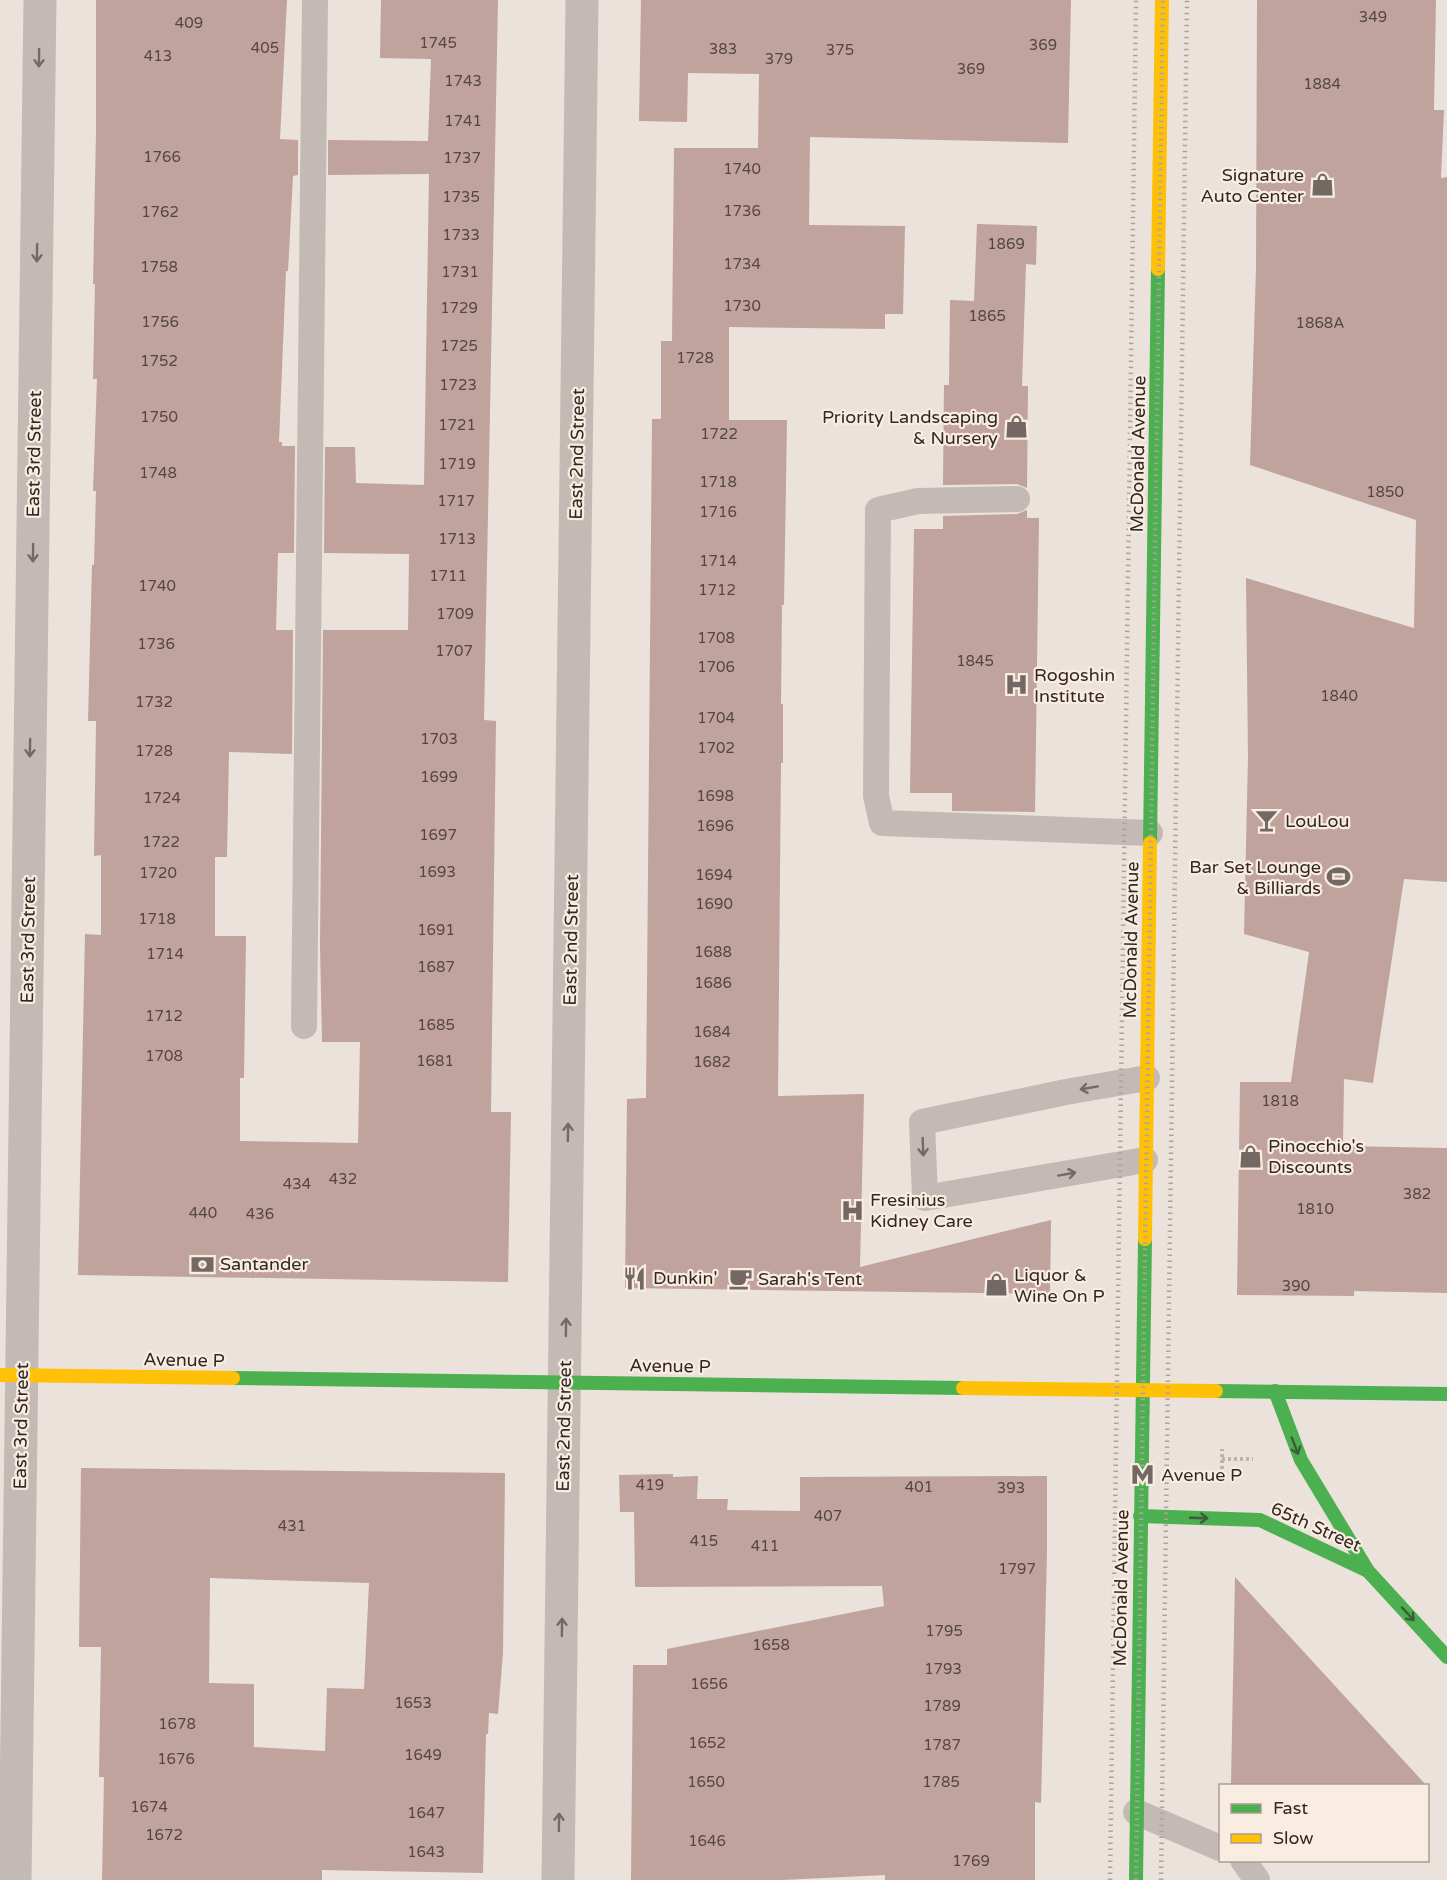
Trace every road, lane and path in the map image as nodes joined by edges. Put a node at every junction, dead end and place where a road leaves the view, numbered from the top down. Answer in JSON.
{"nodes":[{"id":1,"x":40,"y":0,"type":"edge"},
{"id":2,"x":315,"y":0,"type":"edge"},
{"id":3,"x":582,"y":0,"type":"edge"},
{"id":4,"x":1162,"y":0,"type":"edge"},
{"id":5,"x":1017,"y":500,"type":"dead end"},
{"id":6,"x":1150,"y":833,"type":"junction"},
{"id":7,"x":304,"y":1026,"type":"dead end"},
{"id":8,"x":1147,"y":1078,"type":"junction"},
{"id":9,"x":1145,"y":1160,"type":"junction"},
{"id":10,"x":11,"y":1375,"type":"edge"},
{"id":11,"x":565,"y":1383,"type":"junction"},
{"id":12,"x":1142,"y":1391,"type":"junction"},
{"id":13,"x":1275,"y":1391,"type":"junction"},
{"id":14,"x":1447,"y":1394,"type":"edge"},
{"id":15,"x":1222,"y":1449,"type":"dead end"},
{"id":16,"x":1222,"y":1459,"type":"junction"},
{"id":17,"x":1253,"y":1459,"type":"dead end"},
{"id":18,"x":1221,"y":1482,"type":"dead end"},
{"id":19,"x":1140,"y":1516,"type":"junction"},
{"id":20,"x":1368,"y":1571,"type":"junction"},
{"id":21,"x":1447,"y":1657,"type":"edge"},
{"id":22,"x":1136,"y":1812,"type":"junction"},
{"id":23,"x":1219,"y":1847,"type":"edge"},
{"id":24,"x":1244,"y":1862,"type":"edge"},
{"id":25,"x":15,"y":1880,"type":"edge"},
{"id":26,"x":558,"y":1880,"type":"edge"},
{"id":27,"x":1136,"y":1880,"type":"edge"},
{"id":28,"x":1257,"y":1880,"type":"edge"}],
"edges":[{"from":1,"to":10,"type":"street","name":"East 3rd Street","one_way":true},
{"from":2,"to":7,"type":"lane"},
{"from":11,"to":3,"type":"street","name":"East 2nd Street","one_way":true},
{"from":4,"to":6,"type":"main road","name":"McDonald Avenue"},
{"from":5,"to":6,"type":"lane"},
{"from":6,"to":8,"type":"main road","name":"McDonald Avenue"},
{"from":8,"to":9,"type":"main road","name":"McDonald Avenue"},
{"from":8,"to":9,"type":"lane","one_way":true},
{"from":9,"to":12,"type":"main road","name":"McDonald Avenue"},
{"from":10,"to":11,"type":"main road","name":"Avenue P"},
{"from":10,"to":25,"type":"street","name":"East 3rd Street"},
{"from":11,"to":12,"type":"main road","name":"Avenue P"},
{"from":26,"to":11,"type":"street","name":"East 2nd Street","one_way":true},
{"from":12,"to":13,"type":"main road","name":"Avenue P"},
{"from":12,"to":19,"type":"main road","name":"McDonald Avenue"},
{"from":13,"to":14,"type":"main road","name":"Avenue P"},
{"from":13,"to":20,"type":"main road","name":"65th Street","one_way":true},
{"from":15,"to":16,"type":"path"},
{"from":16,"to":17,"type":"path"},
{"from":16,"to":18,"type":"path"},
{"from":19,"to":20,"type":"main road","name":"65th Street","one_way":true},
{"from":19,"to":22,"type":"main road","name":"McDonald Avenue"},
{"from":20,"to":21,"type":"main road","name":"65th Street","one_way":true},
{"from":22,"to":23,"type":"lane"},
{"from":22,"to":27,"type":"main road","name":"McDonald Avenue"},
{"from":24,"to":28,"type":"lane"}]}
